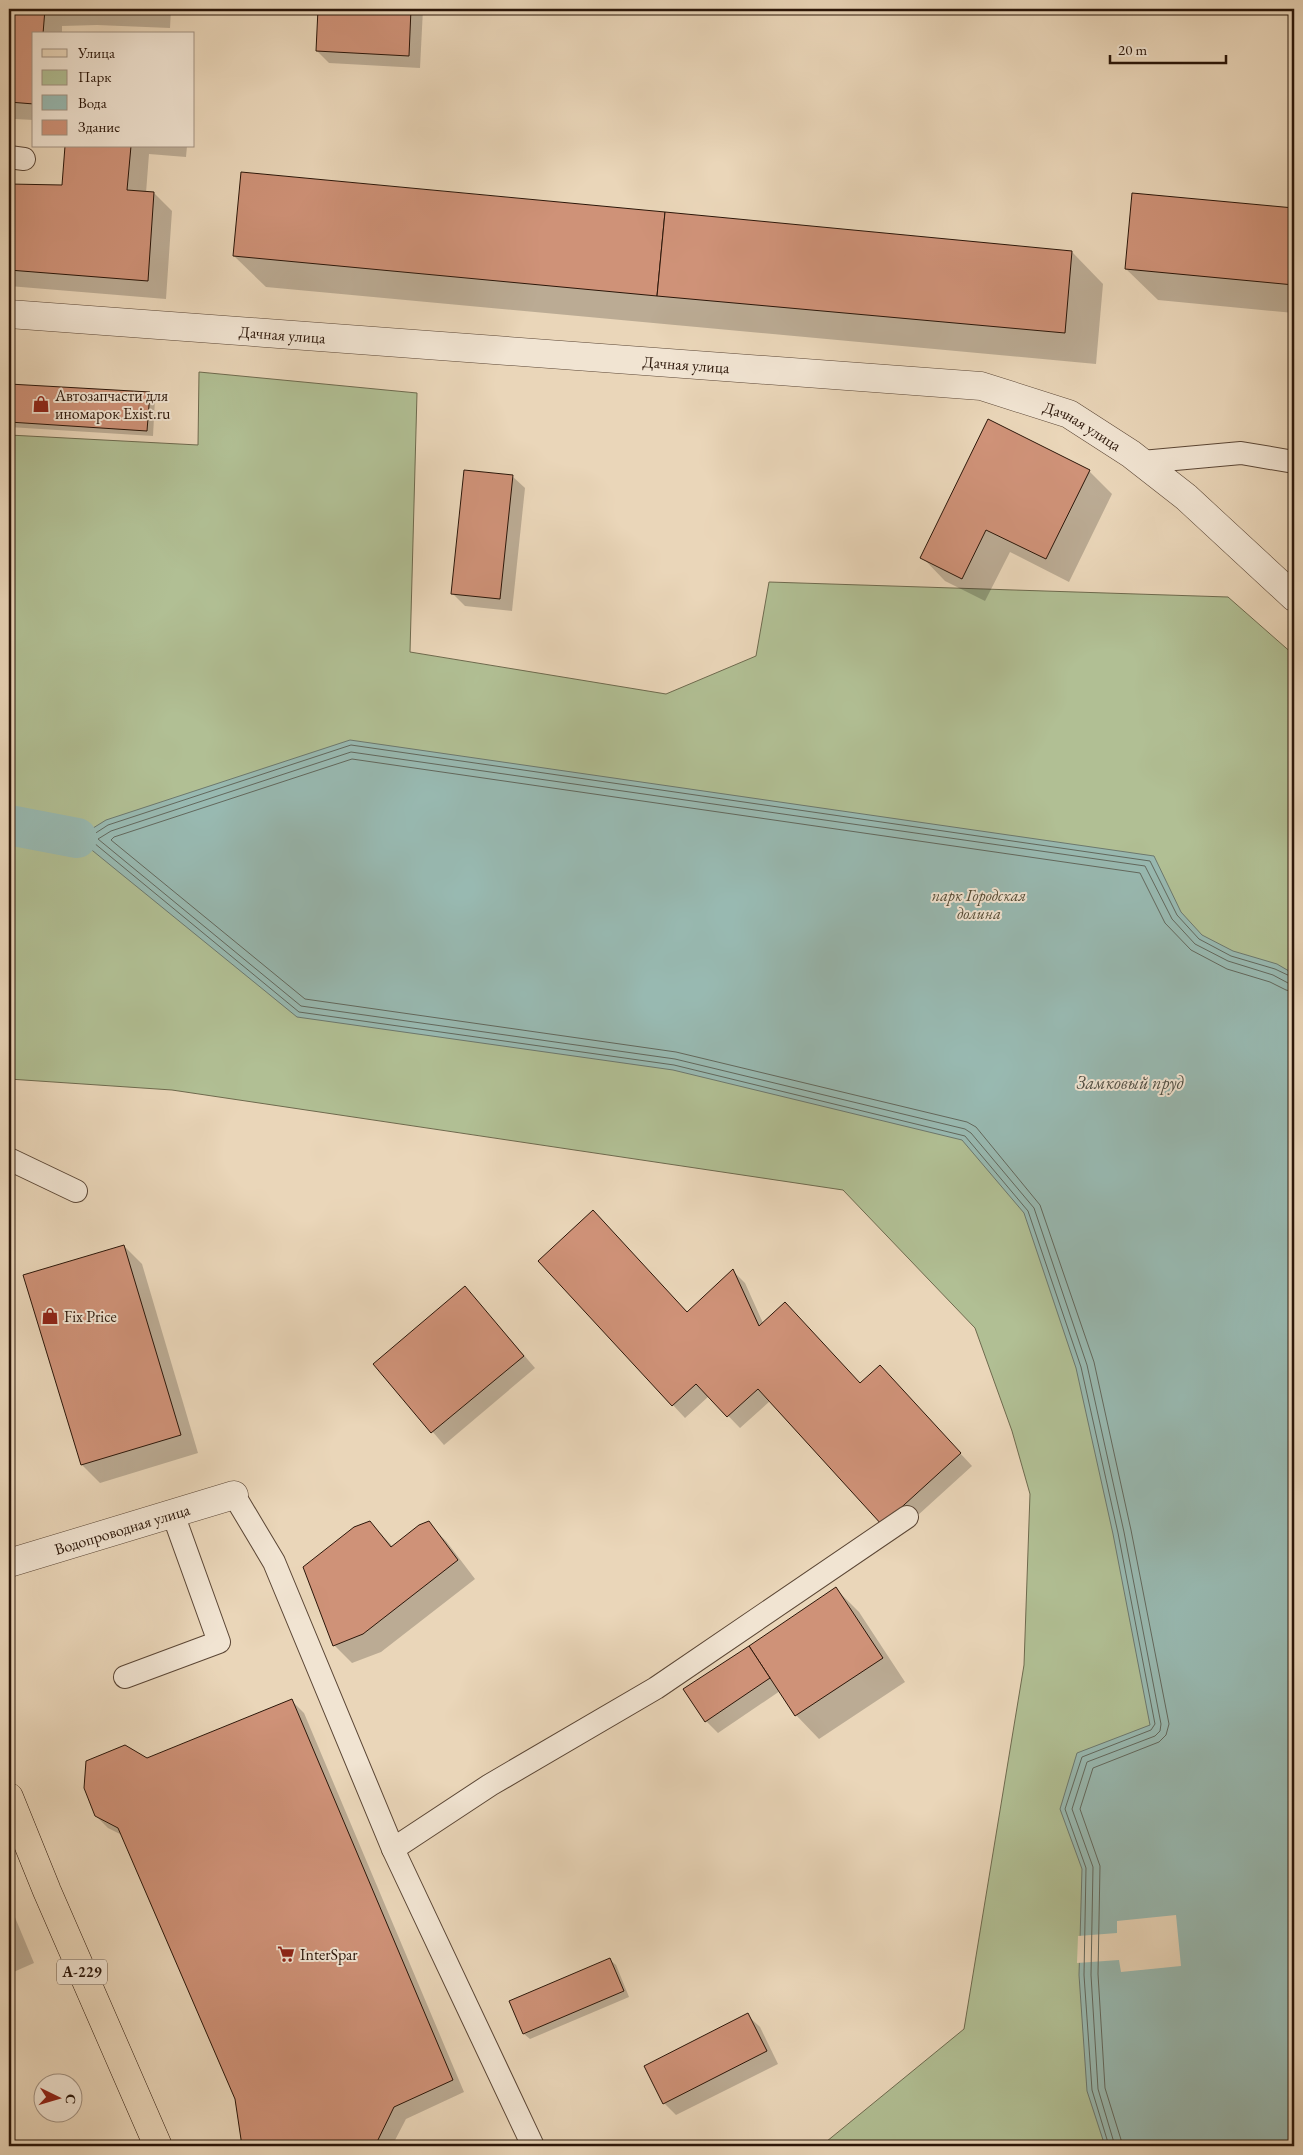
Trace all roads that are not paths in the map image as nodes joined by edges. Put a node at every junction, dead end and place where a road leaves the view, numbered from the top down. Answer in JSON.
{"nodes":[{"id":1,"x":9,"y":314,"type":"edge"},
{"id":2,"x":1142,"y":462,"type":"junction"},
{"id":3,"x":1294,"y":462,"type":"edge"},
{"id":4,"x":1294,"y":597,"type":"edge"},
{"id":5,"x":9,"y":1158,"type":"edge"},
{"id":6,"x":76,"y":1191,"type":"dead end"},
{"id":7,"x":234,"y":1496,"type":"joint"},
{"id":8,"x":174,"y":1514,"type":"junction"},
{"id":9,"x":907,"y":1517,"type":"dead end"},
{"id":10,"x":9,"y":1563,"type":"edge"},
{"id":11,"x":126,"y":1677,"type":"dead end"},
{"id":12,"x":9,"y":1797,"type":"edge"},
{"id":13,"x":393,"y":1849,"type":"junction"},
{"id":14,"x":158,"y":2146,"type":"edge"},
{"id":15,"x":533,"y":2146,"type":"edge"}],
"edges":[{"from":1,"to":2,"type":"street","name":"Дачная улица"},
{"from":2,"to":3,"type":"lane"},
{"from":2,"to":4,"type":"street","name":"Дачная улица"},
{"from":5,"to":6,"type":"lane"},
{"from":7,"to":8,"type":"street","name":"Водопроводная улица"},
{"from":7,"to":13,"type":"lane"},
{"from":8,"to":10,"type":"street","name":"Водопроводная улица"},
{"from":8,"to":11,"type":"lane"},
{"from":9,"to":13,"type":"lane"},
{"from":12,"to":14,"type":"main road","number":"А-229"},
{"from":13,"to":15,"type":"lane"}]}
